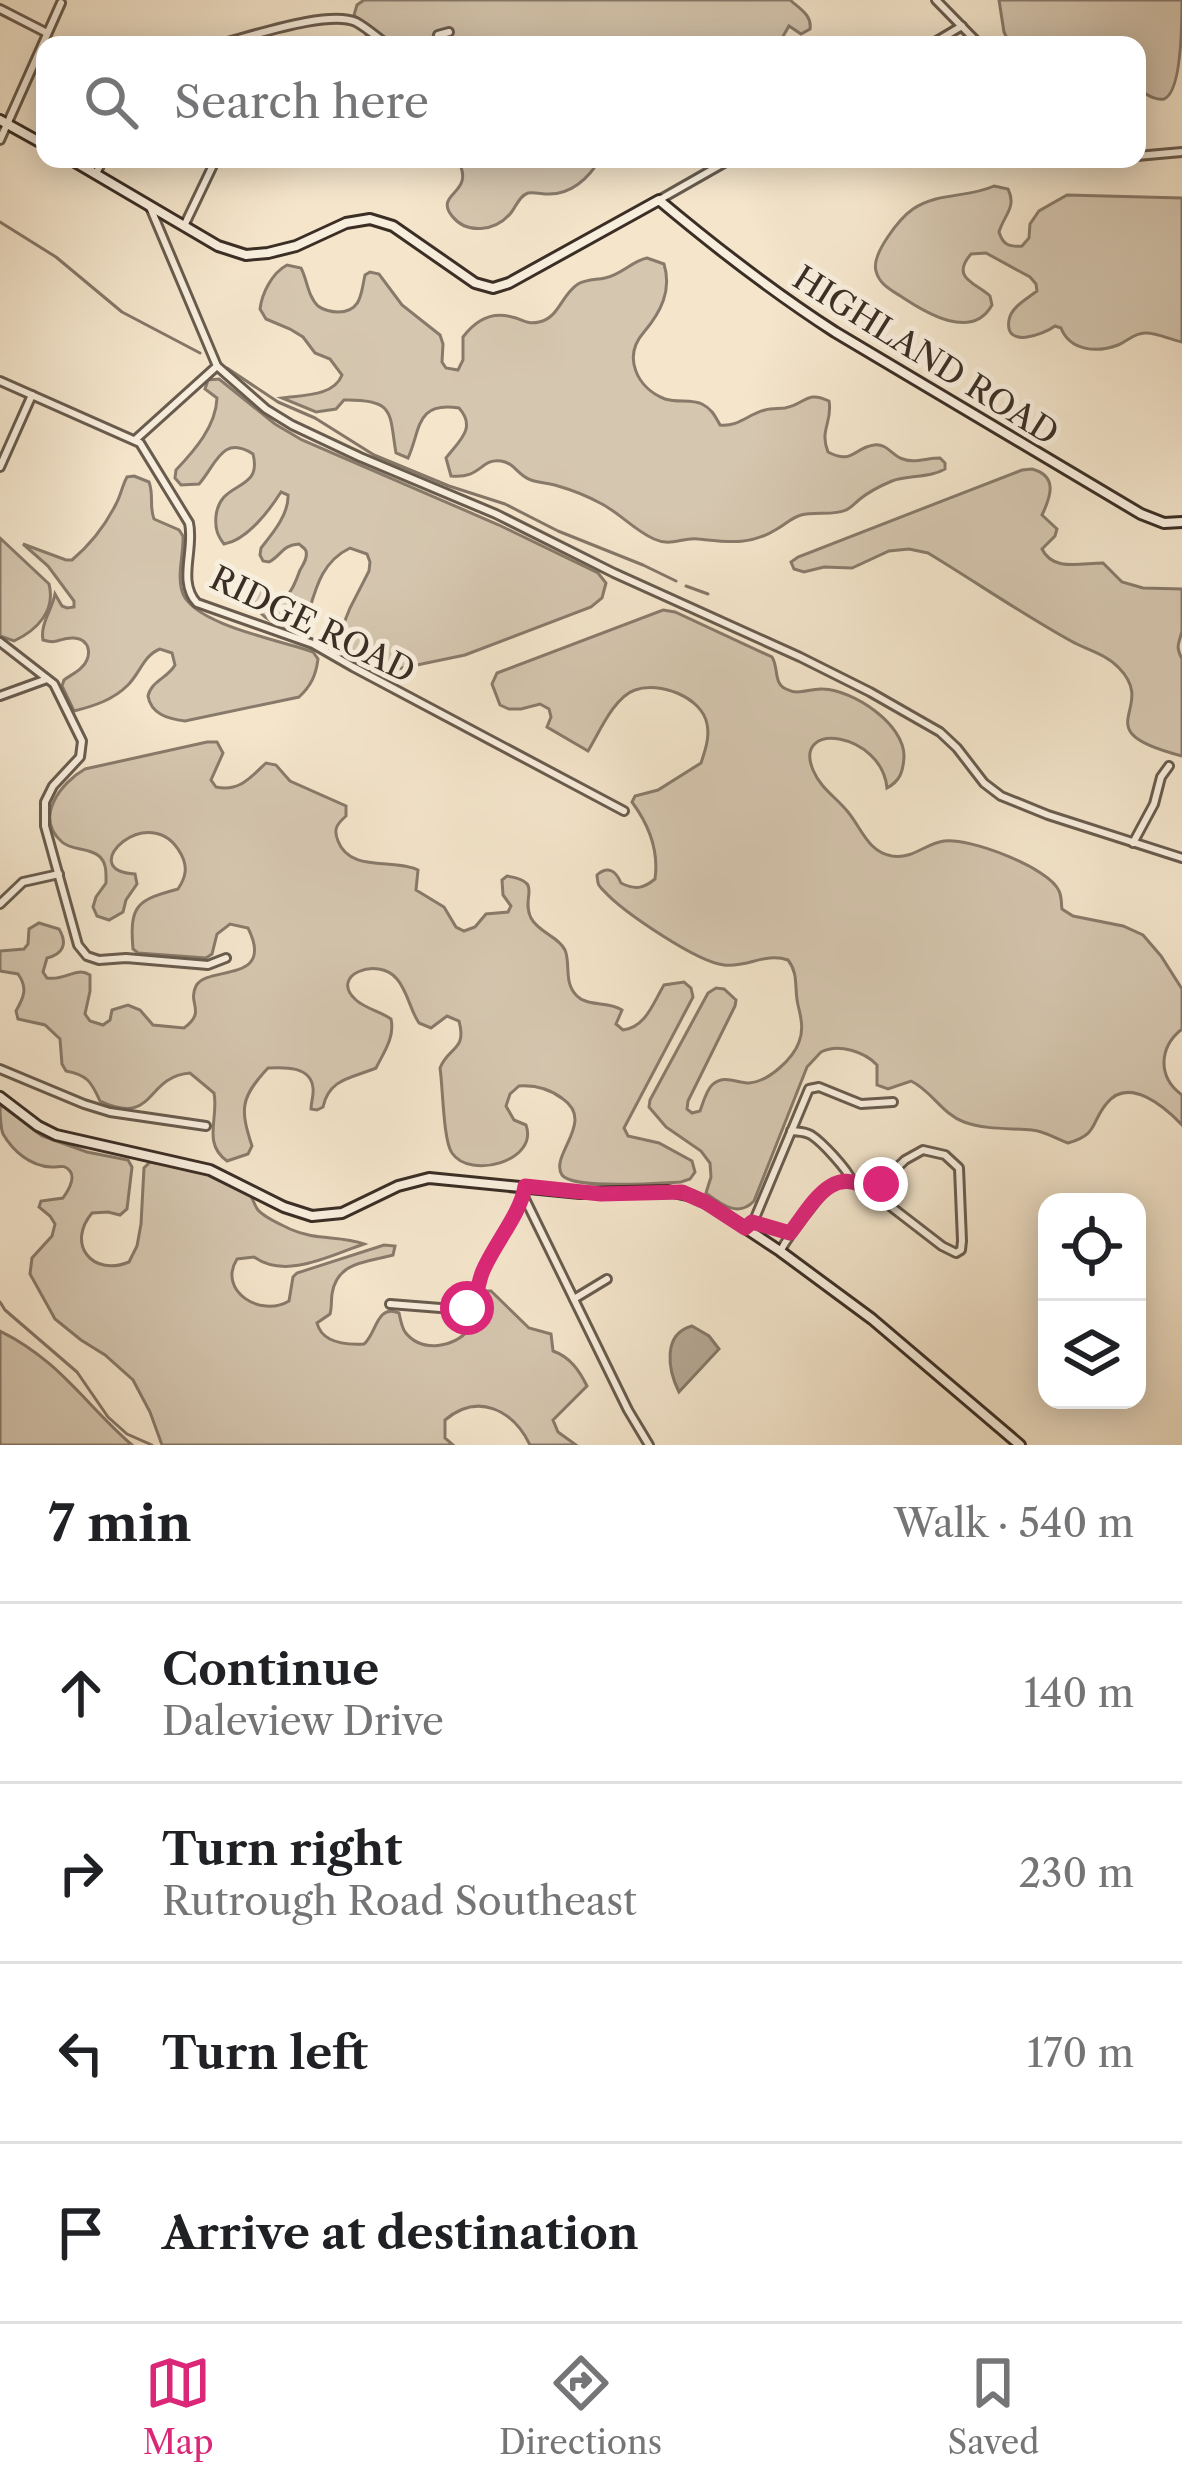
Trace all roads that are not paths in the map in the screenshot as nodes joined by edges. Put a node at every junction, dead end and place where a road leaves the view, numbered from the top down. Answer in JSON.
{"nodes":[{"id":1,"x":936,"y":0,"type":"edge"},
{"id":2,"x":61,"y":3,"type":"edge"},
{"id":3,"x":0,"y":9,"type":"edge"},
{"id":4,"x":962,"y":26,"type":"junction"},
{"id":5,"x":449,"y":32,"type":"dead end"},
{"id":6,"x":47,"y":33,"type":"junction"},
{"id":7,"x":46,"y":36,"type":"edge"},
{"id":8,"x":252,"y":36,"type":"edge"},
{"id":9,"x":375,"y":36,"type":"edge"},
{"id":10,"x":438,"y":36,"type":"edge"},
{"id":11,"x":945,"y":36,"type":"edge"},
{"id":12,"x":971,"y":36,"type":"edge"},
{"id":13,"x":36,"y":56,"type":"edge"},
{"id":14,"x":4,"y":122,"type":"edge"},
{"id":15,"x":0,"y":140,"type":"edge"},
{"id":16,"x":36,"y":140,"type":"edge"},
{"id":17,"x":1182,"y":152,"type":"edge"},
{"id":18,"x":1146,"y":155,"type":"edge"},
{"id":19,"x":86,"y":168,"type":"edge"},
{"id":20,"x":99,"y":168,"type":"edge"},
{"id":21,"x":212,"y":168,"type":"edge"},
{"id":22,"x":715,"y":168,"type":"edge"},
{"id":23,"x":96,"y":174,"type":"junction"},
{"id":24,"x":659,"y":200,"type":"junction"},
{"id":25,"x":149,"y":204,"type":"junction"},
{"id":26,"x":184,"y":224,"type":"junction"},
{"id":27,"x":217,"y":366,"type":"junction"},
{"id":28,"x":0,"y":381,"type":"edge"},
{"id":29,"x":32,"y":395,"type":"junction"},
{"id":30,"x":135,"y":440,"type":"junction"},
{"id":31,"x":0,"y":467,"type":"edge"},
{"id":32,"x":1182,"y":522,"type":"edge"},
{"id":33,"x":0,"y":642,"type":"edge"},
{"id":34,"x":51,"y":680,"type":"junction"},
{"id":35,"x":0,"y":695,"type":"edge"},
{"id":36,"x":1169,"y":766,"type":"dead end"},
{"id":37,"x":625,"y":812,"type":"dead end"},
{"id":38,"x":1133,"y":843,"type":"junction"},
{"id":39,"x":1182,"y":859,"type":"edge"},
{"id":40,"x":59,"y":874,"type":"junction"},
{"id":41,"x":0,"y":904,"type":"edge"},
{"id":42,"x":226,"y":958,"type":"dead end"},
{"id":43,"x":0,"y":1069,"type":"edge"},
{"id":44,"x":0,"y":1097,"type":"edge"},
{"id":45,"x":893,"y":1102,"type":"dead end"},
{"id":46,"x":206,"y":1126,"type":"dead end"},
{"id":47,"x":791,"y":1131,"type":"junction"},
{"id":48,"x":852,"y":1181,"type":"junction"},
{"id":49,"x":525,"y":1186,"type":"junction"},
{"id":50,"x":872,"y":1192,"type":"junction"},
{"id":51,"x":524,"y":1197,"type":"junction"},
{"id":52,"x":749,"y":1225,"type":"junction"},
{"id":53,"x":790,"y":1233,"type":"junction"},
{"id":54,"x":780,"y":1251,"type":"junction"},
{"id":55,"x":607,"y":1279,"type":"dead end"},
{"id":56,"x":574,"y":1299,"type":"junction"},
{"id":57,"x":390,"y":1304,"type":"dead end"},
{"id":58,"x":649,"y":1445,"type":"edge"},
{"id":59,"x":1020,"y":1445,"type":"edge"}],
"edges":[{"from":1,"to":4,"type":"street"},
{"from":2,"to":6,"type":"street"},
{"from":3,"to":6,"type":"street"},
{"from":4,"to":11,"type":"street"},
{"from":4,"to":12,"type":"street"},
{"from":5,"to":10,"type":"street"},
{"from":6,"to":7,"type":"street"},
{"from":8,"to":9,"type":"street"},
{"from":13,"to":14,"type":"street"},
{"from":14,"to":15,"type":"street"},
{"from":14,"to":16,"type":"street"},
{"from":17,"to":18,"type":"street"},
{"from":19,"to":23,"type":"street"},
{"from":20,"to":23,"type":"street"},
{"from":21,"to":26,"type":"street"},
{"from":22,"to":24,"type":"street"},
{"from":23,"to":25,"type":"street"},
{"from":24,"to":26,"type":"street"},
{"from":24,"to":32,"type":"street","name":"HIGHLAND ROAD"},
{"from":25,"to":26,"type":"street"},
{"from":25,"to":27,"type":"street"},
{"from":27,"to":30,"type":"street"},
{"from":27,"to":38,"type":"street"},
{"from":28,"to":29,"type":"street"},
{"from":29,"to":30,"type":"street"},
{"from":29,"to":31,"type":"street"},
{"from":30,"to":37,"type":"street","name":"RIDGE ROAD"},
{"from":33,"to":34,"type":"street"},
{"from":34,"to":35,"type":"street"},
{"from":34,"to":40,"type":"street"},
{"from":36,"to":38,"type":"street"},
{"from":38,"to":39,"type":"street"},
{"from":40,"to":41,"type":"street"},
{"from":40,"to":42,"type":"street"},
{"from":43,"to":46,"type":"street"},
{"from":44,"to":49,"type":"street"},
{"from":45,"to":47,"type":"street"},
{"from":47,"to":48,"type":"street"},
{"from":47,"to":52,"type":"street"},
{"from":48,"to":50,"type":"street"},
{"from":48,"to":53,"type":"street"},
{"from":49,"to":51,"type":"street"},
{"from":49,"to":52,"type":"street"},
{"from":50,"to":50,"type":"street"},
{"from":51,"to":56,"type":"street"},
{"from":51,"to":57,"type":"street"},
{"from":52,"to":53,"type":"street"},
{"from":52,"to":54,"type":"street"},
{"from":53,"to":54,"type":"street"},
{"from":54,"to":59,"type":"street"},
{"from":55,"to":56,"type":"street"},
{"from":56,"to":58,"type":"street"}]}
